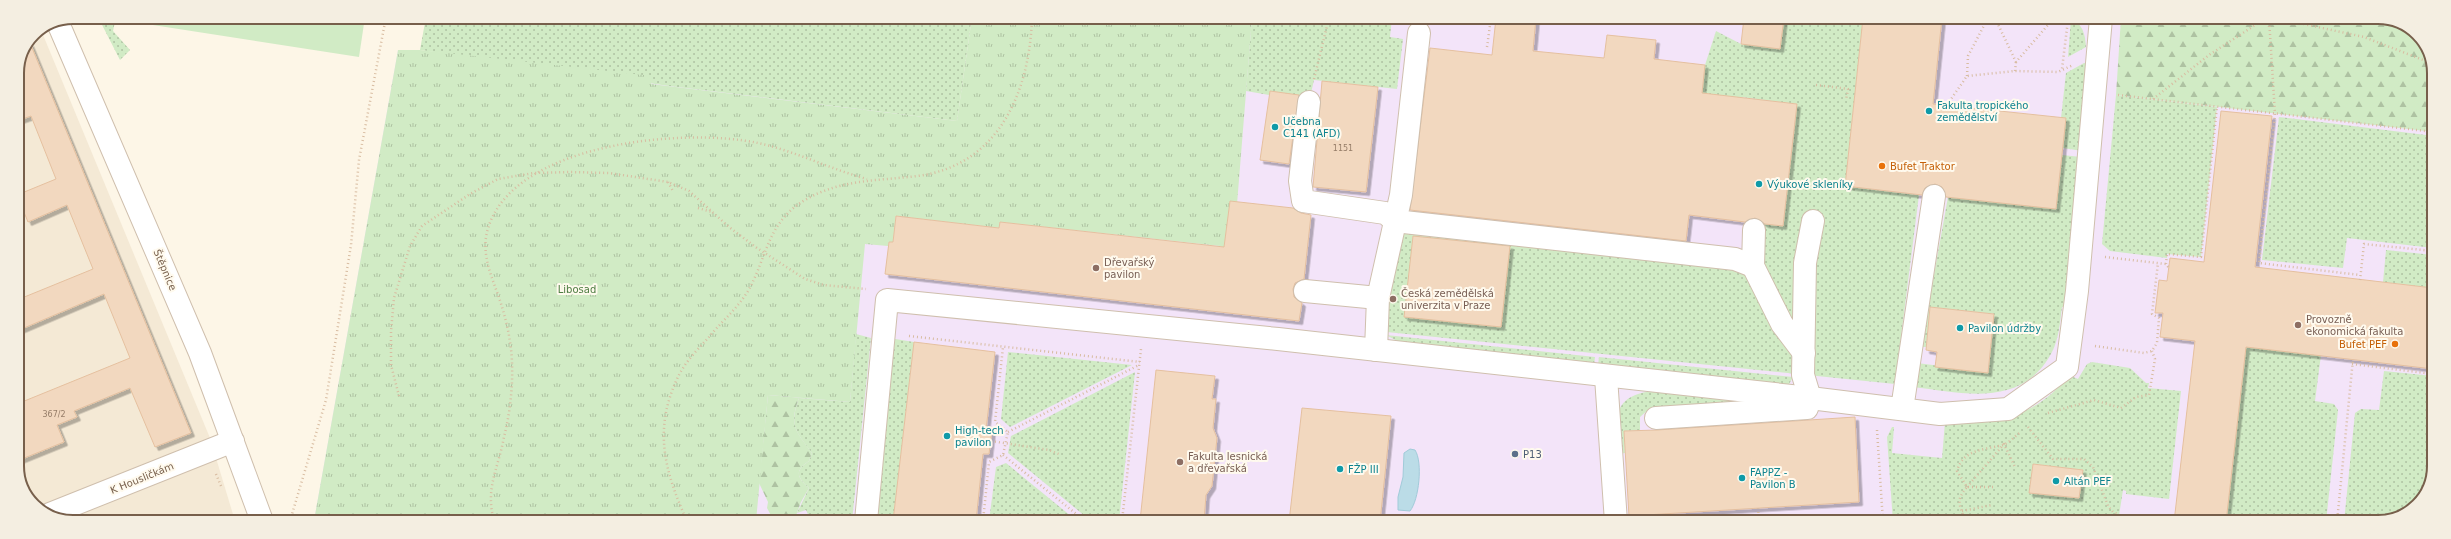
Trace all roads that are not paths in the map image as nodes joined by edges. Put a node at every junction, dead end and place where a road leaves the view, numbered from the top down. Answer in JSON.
{"nodes":[{"id":1,"x":2100,"y":24,"type":"edge"},
{"id":2,"x":59,"y":26,"type":"edge"},
{"id":3,"x":1420,"y":33,"type":"dead end"},
{"id":4,"x":1309,"y":102,"type":"road end"},
{"id":5,"x":1934,"y":196,"type":"dead end"},
{"id":6,"x":1395,"y":221,"type":"junction"},
{"id":7,"x":1814,"y":221,"type":"dead end"},
{"id":8,"x":1754,"y":230,"type":"dead end"},
{"id":9,"x":1753,"y":266,"type":"junction"},
{"id":10,"x":1305,"y":291,"type":"dead end"},
{"id":11,"x":1378,"y":298,"type":"junction"},
{"id":12,"x":1376,"y":350,"type":"junction"},
{"id":13,"x":1804,"y":353,"type":"junction"},
{"id":14,"x":1606,"y":377,"type":"junction"},
{"id":15,"x":1810,"y":398,"type":"junction"},
{"id":16,"x":1902,"y":409,"type":"junction"},
{"id":17,"x":1656,"y":418,"type":"dead end"},
{"id":18,"x":233,"y":441,"type":"junction"},
{"id":19,"x":56,"y":512,"type":"edge"},
{"id":20,"x":260,"y":515,"type":"edge"},
{"id":21,"x":867,"y":515,"type":"edge"},
{"id":22,"x":1616,"y":515,"type":"edge"}],
"edges":[{"from":1,"to":16,"type":"street"},
{"from":2,"to":18,"type":"street","name":"Štěpnice"},
{"from":3,"to":6,"type":"street"},
{"from":4,"to":6,"type":"street"},
{"from":5,"to":16,"type":"street"},
{"from":6,"to":9,"type":"street"},
{"from":6,"to":11,"type":"street"},
{"from":7,"to":13,"type":"street"},
{"from":8,"to":9,"type":"street"},
{"from":9,"to":13,"type":"street"},
{"from":10,"to":11,"type":"street"},
{"from":11,"to":12,"type":"street"},
{"from":12,"to":14,"type":"street"},
{"from":12,"to":21,"type":"street"},
{"from":13,"to":15,"type":"street"},
{"from":14,"to":15,"type":"street"},
{"from":14,"to":22,"type":"street"},
{"from":15,"to":16,"type":"street"},
{"from":15,"to":17,"type":"street"},
{"from":18,"to":19,"type":"street","name":"K Housličkám"},
{"from":18,"to":20,"type":"street","name":"Štěpnice"}]}
